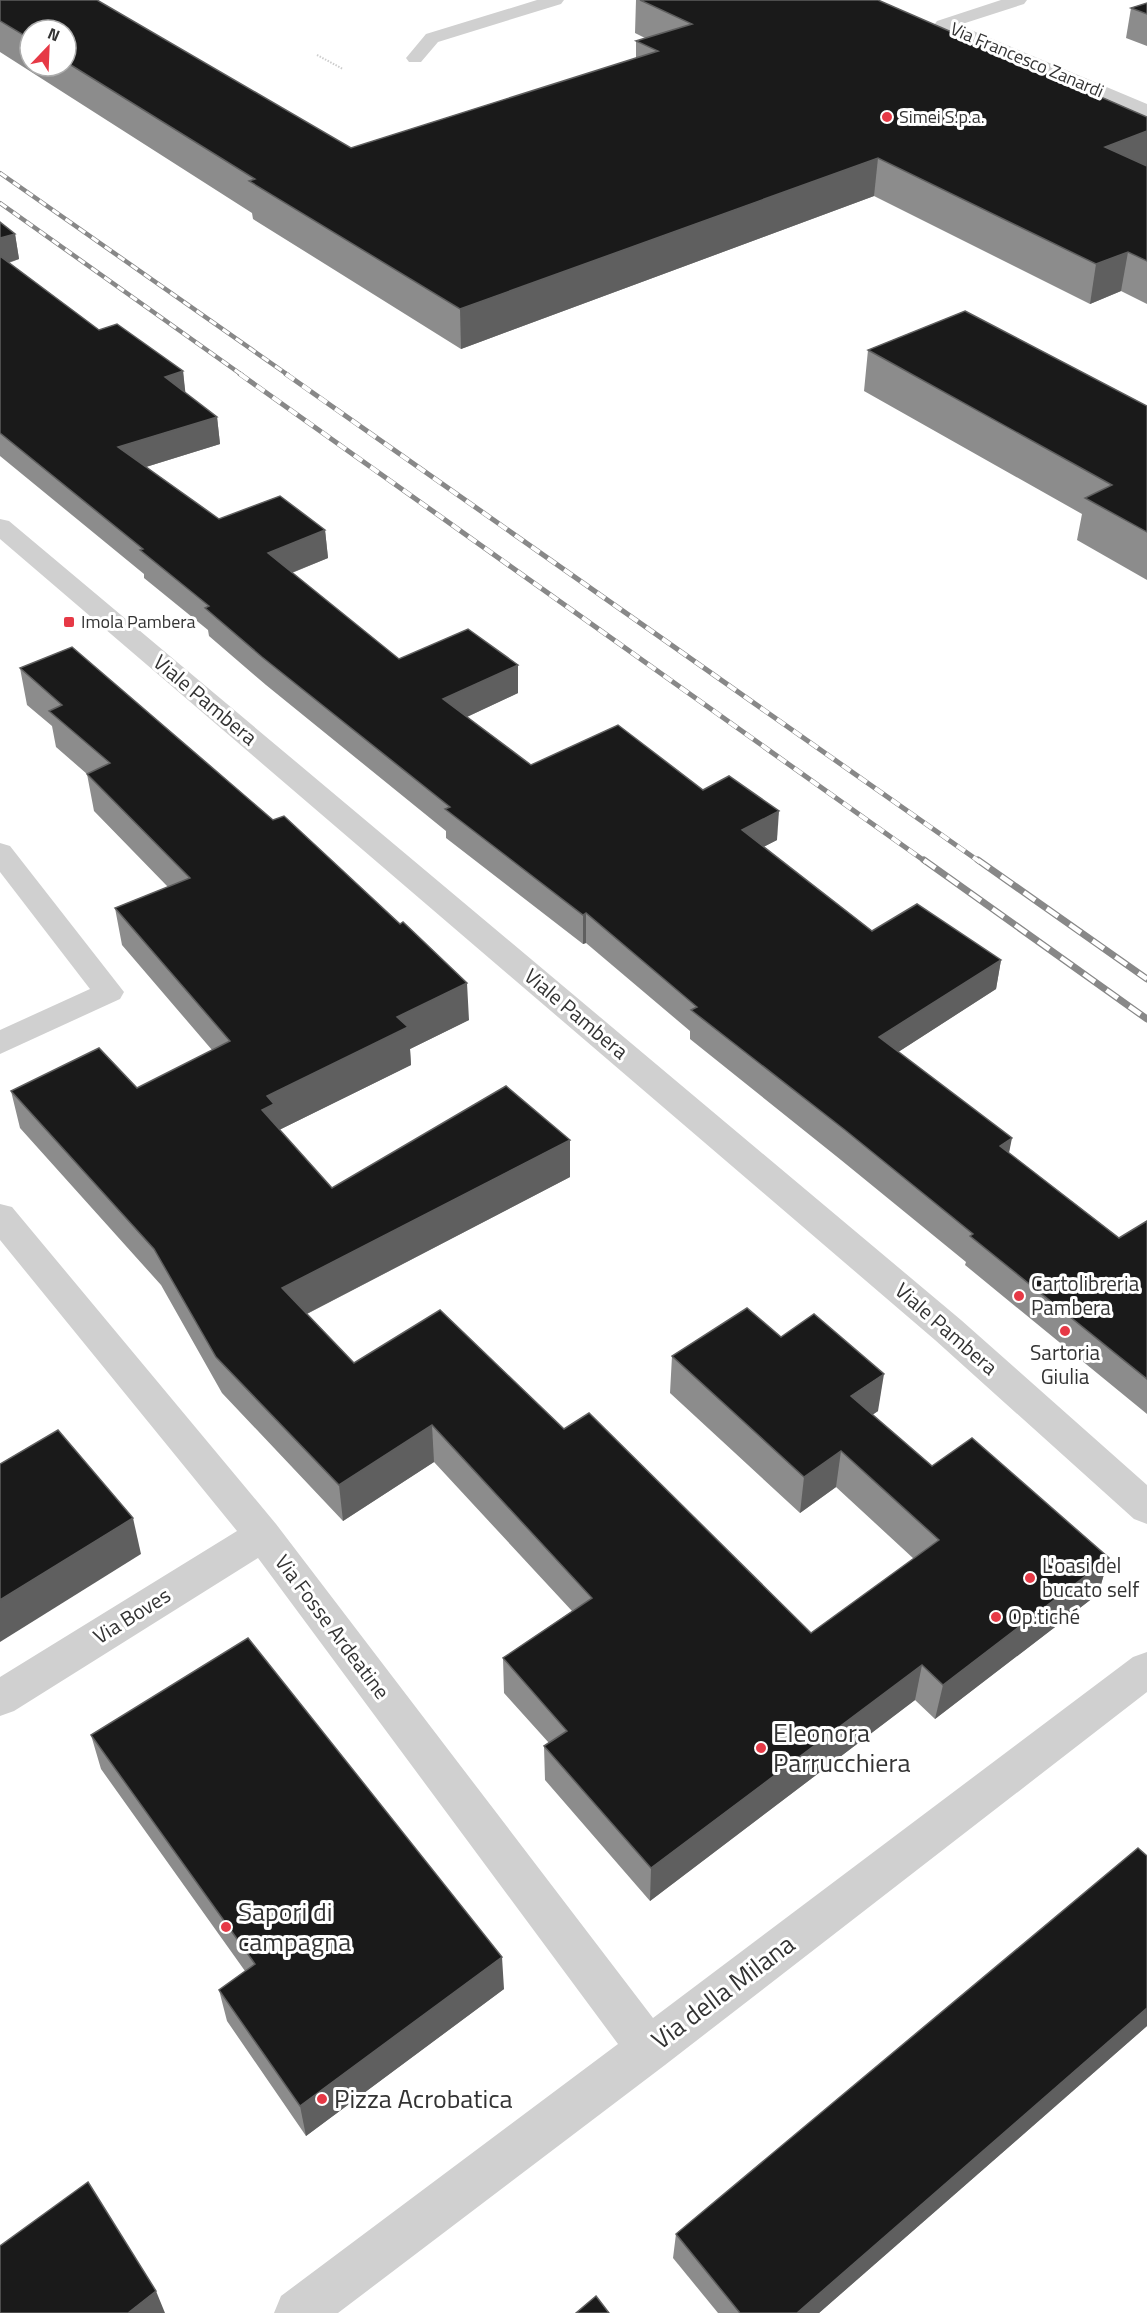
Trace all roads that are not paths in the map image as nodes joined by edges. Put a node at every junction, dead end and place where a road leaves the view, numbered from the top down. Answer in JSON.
{"nodes":[{"id":1,"x":555,"y":0,"type":"edge"},
{"id":2,"x":1018,"y":0,"type":"edge"},
{"id":3,"x":415,"y":58,"type":"dead end"},
{"id":4,"x":1147,"y":111,"type":"edge"},
{"id":5,"x":0,"y":526,"type":"edge"},
{"id":6,"x":0,"y":852,"type":"edge"},
{"id":7,"x":0,"y":1043,"type":"edge"},
{"id":8,"x":0,"y":1216,"type":"edge"},
{"id":9,"x":1147,"y":1508,"type":"edge"},
{"id":10,"x":263,"y":1535,"type":"junction"},
{"id":11,"x":1147,"y":1669,"type":"edge"},
{"id":12,"x":0,"y":1698,"type":"edge"},
{"id":13,"x":649,"y":2049,"type":"junction"},
{"id":14,"x":298,"y":2313,"type":"edge"}],
"edges":[{"from":1,"to":3,"type":"street"},
{"from":2,"to":4,"type":"street","name":"Via Francesco Zanardi"},
{"from":5,"to":9,"type":"street","name":"Viale Pambera"},
{"from":6,"to":7,"type":"street"},
{"from":8,"to":10,"type":"street","name":"Via Fosse Ardeatine"},
{"from":10,"to":12,"type":"street","name":"Via Boves"},
{"from":10,"to":13,"type":"street","name":"Via Fosse Ardeatine"},
{"from":11,"to":13,"type":"street","name":"Via della Milana"},
{"from":13,"to":14,"type":"street","name":"Via della Milana"}]}
